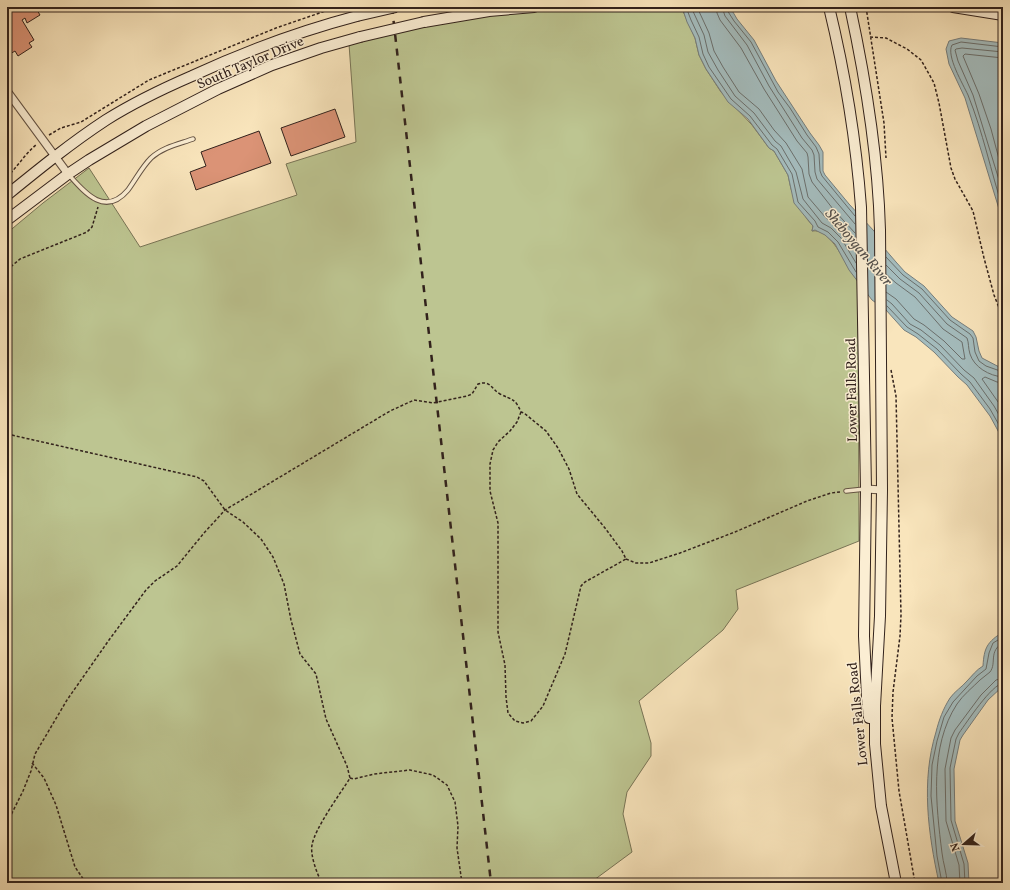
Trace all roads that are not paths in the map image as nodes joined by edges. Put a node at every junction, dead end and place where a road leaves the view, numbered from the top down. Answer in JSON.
{"nodes":[{"id":1,"x":396,"y":7,"type":"edge"},
{"id":2,"x":534,"y":7,"type":"edge"},
{"id":3,"x":829,"y":7,"type":"edge"},
{"id":4,"x":850,"y":7,"type":"edge"},
{"id":5,"x":953,"y":7,"type":"edge"},
{"id":6,"x":1003,"y":15,"type":"edge"},
{"id":7,"x":7,"y":91,"type":"edge"},
{"id":8,"x":193,"y":139,"type":"dead end"},
{"id":9,"x":56,"y":156,"type":"junction"},
{"id":10,"x":68,"y":174,"type":"junction"},
{"id":11,"x":7,"y":195,"type":"edge"},
{"id":12,"x":7,"y":220,"type":"edge"},
{"id":13,"x":866,"y":489,"type":"junction"},
{"id":14,"x":882,"y":490,"type":"junction"},
{"id":15,"x":846,"y":491,"type":"road end"},
{"id":16,"x":878,"y":774,"type":"junction"},
{"id":17,"x":896,"y":883,"type":"edge"}],
"edges":[{"from":1,"to":9,"type":"main road","name":"South Taylor Drive","bridge":true},
{"from":2,"to":10,"type":"main road","name":"South Taylor Drive","bridge":true},
{"from":3,"to":13,"type":"main road","name":"Lower Falls Road"},
{"from":4,"to":14,"type":"main road","name":"Lower Falls Road"},
{"from":5,"to":6,"type":"main road"},
{"from":7,"to":9,"type":"street"},
{"from":8,"to":10,"type":"lane"},
{"from":9,"to":10,"type":"street"},
{"from":9,"to":11,"type":"main road","name":"South Taylor Drive"},
{"from":10,"to":12,"type":"main road","name":"South Taylor Drive"},
{"from":13,"to":14,"type":"street"},
{"from":13,"to":15,"type":"lane"},
{"from":13,"to":16,"type":"main road","name":"Lower Falls Road"},
{"from":14,"to":16,"type":"main road","name":"Lower Falls Road"},
{"from":16,"to":17,"type":"main road","name":"Lower Falls Road"}]}
